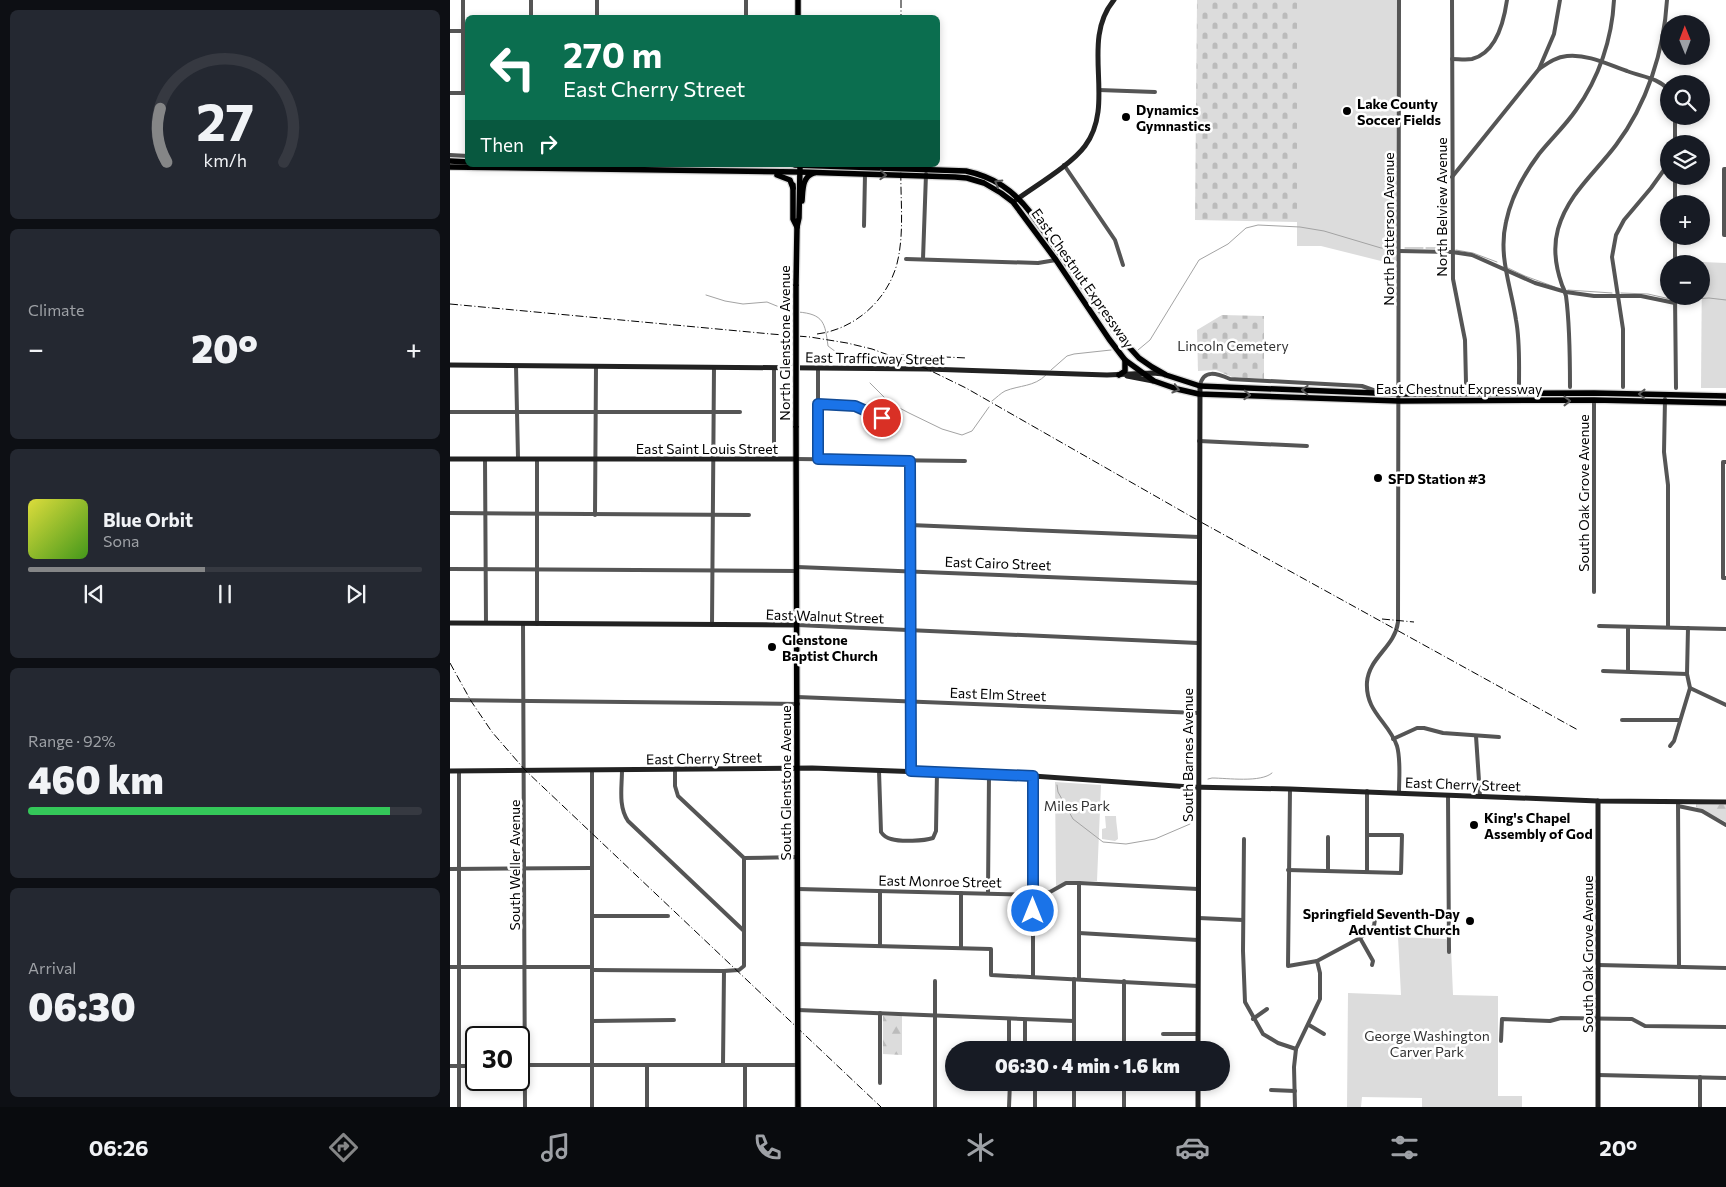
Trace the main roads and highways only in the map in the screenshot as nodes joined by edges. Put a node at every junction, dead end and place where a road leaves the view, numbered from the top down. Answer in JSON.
{"nodes":[{"id":1,"x":798,"y":0,"type":"edge"},
{"id":2,"x":798,"y":15,"type":"edge"},
{"id":3,"x":450,"y":162,"type":"edge"},
{"id":4,"x":465,"y":162,"type":"edge"},
{"id":5,"x":450,"y":167,"type":"edge"},
{"id":6,"x":596,"y":167,"type":"edge"},
{"id":7,"x":797,"y":167,"type":"edge"},
{"id":8,"x":884,"y":167,"type":"edge"},
{"id":9,"x":720,"y":171,"type":"junction"},
{"id":10,"x":816,"y":172,"type":"junction"},
{"id":11,"x":793,"y":188,"type":"junction"},
{"id":12,"x":799,"y":218,"type":"junction"},
{"id":13,"x":796,"y":227,"type":"junction"},
{"id":14,"x":1125,"y":360,"type":"junction"},
{"id":15,"x":1119,"y":375,"type":"road end"},
{"id":16,"x":1726,"y":396,"type":"edge"},
{"id":17,"x":1726,"y":403,"type":"edge"},
{"id":18,"x":796,"y":459,"type":"joint"},
{"id":19,"x":798,"y":1107,"type":"edge"}],
"edges":[{"from":1,"to":2,"type":"main road"},
{"from":3,"to":4,"type":"main road"},
{"from":5,"to":6,"type":"main road","name":"East Chestnut Expressway"},
{"from":6,"to":9,"type":"main road","name":"East Chestnut Expressway"},
{"from":7,"to":9,"type":"main road","name":"East Chestnut Expressway"},
{"from":7,"to":10,"type":"main road","name":"East Chestnut Expressway"},
{"from":7,"to":11,"type":"main road","name":"North Glenstone Avenue"},
{"from":7,"to":12,"type":"main road","name":"North Glenstone Avenue"},
{"from":16,"to":8,"type":"main road","name":"East Chestnut Expressway","one_way":true},
{"from":9,"to":11,"type":"main road"},
{"from":10,"to":12,"type":"main road"},
{"from":10,"to":14,"type":"main road","name":"East Chestnut Expressway","one_way":true},
{"from":11,"to":13,"type":"main road","name":"North Glenstone Avenue"},
{"from":12,"to":13,"type":"main road","name":"North Glenstone Avenue"},
{"from":13,"to":18,"type":"main road","name":"North Glenstone Avenue","bridge":true},
{"from":14,"to":15,"type":"main road"},
{"from":14,"to":17,"type":"main road","name":"East Chestnut Expressway","one_way":true},
{"from":18,"to":19,"type":"main road","name":"South Glenstone Avenue"}]}
